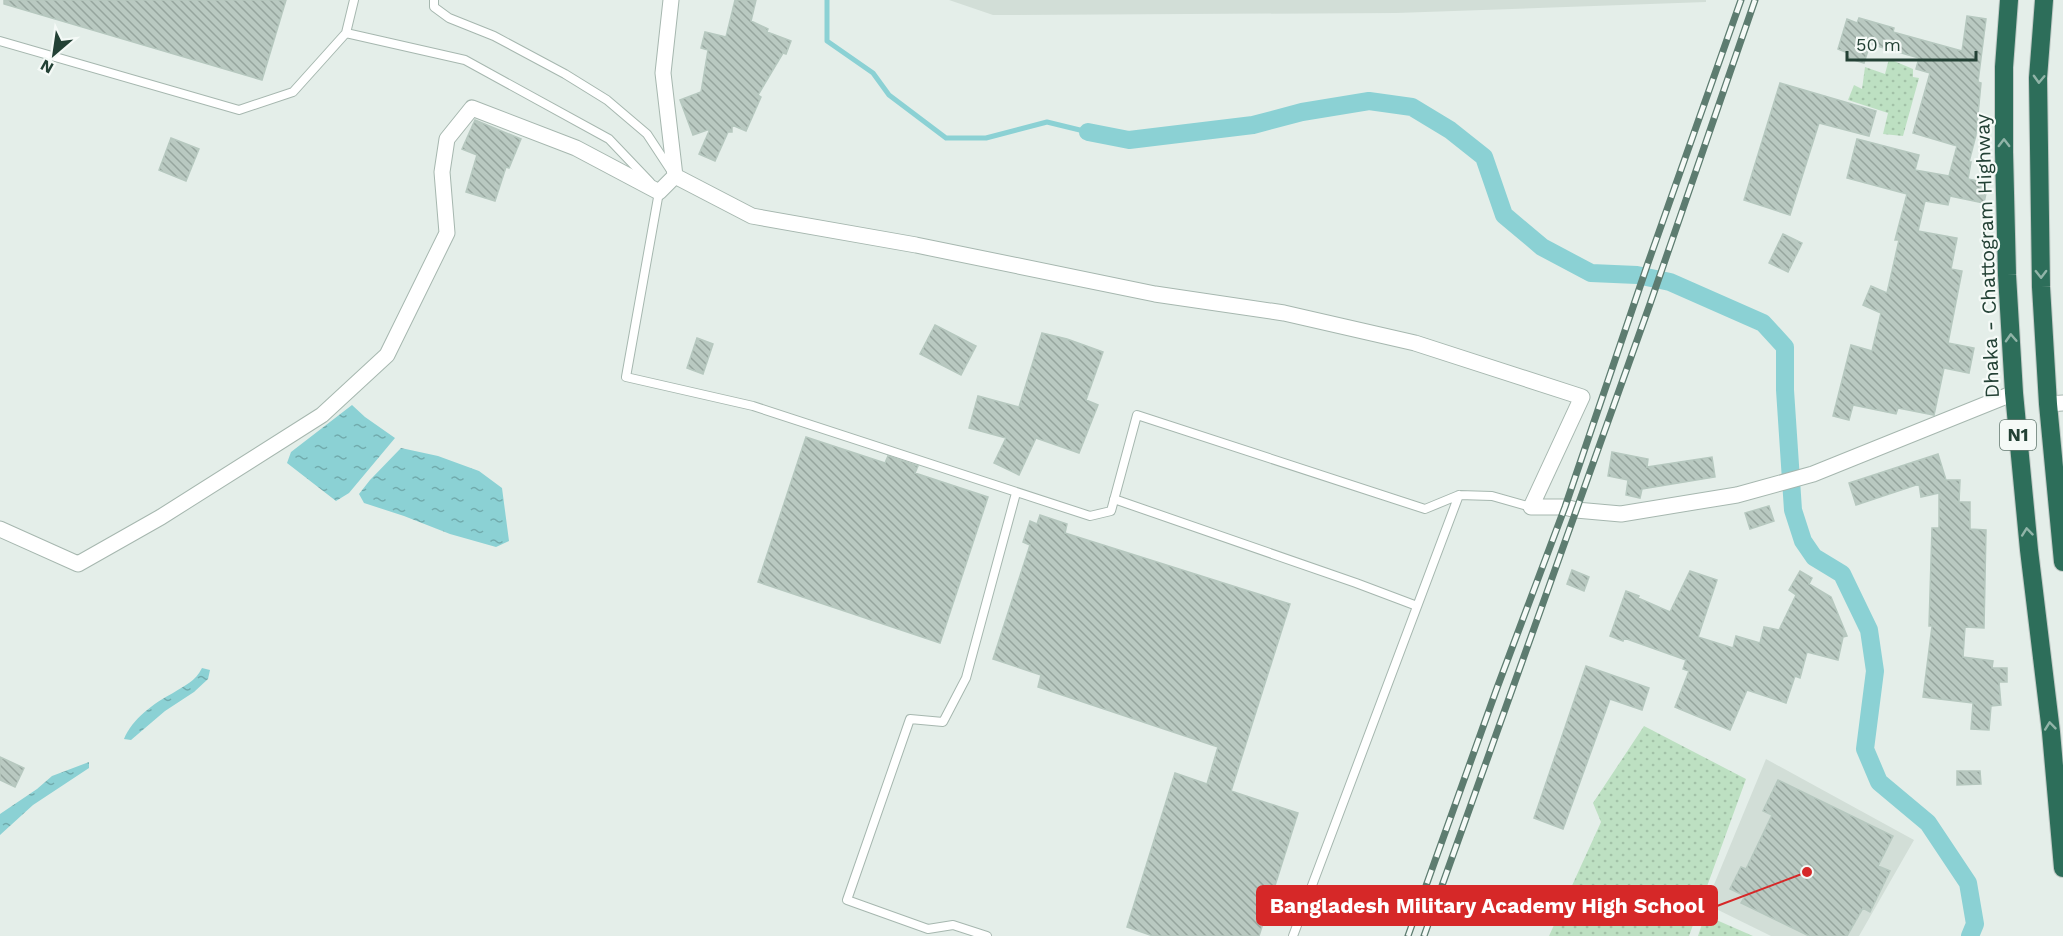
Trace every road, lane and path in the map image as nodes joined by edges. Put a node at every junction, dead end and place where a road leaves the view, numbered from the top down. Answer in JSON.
{"nodes":[{"id":1,"x":354,"y":0,"type":"edge"},
{"id":2,"x":434,"y":0,"type":"edge"},
{"id":3,"x":671,"y":0,"type":"edge"},
{"id":4,"x":2009,"y":0,"type":"edge"},
{"id":5,"x":2044,"y":0,"type":"edge"},
{"id":6,"x":346,"y":33,"type":"junction"},
{"id":7,"x":0,"y":41,"type":"edge"},
{"id":8,"x":675,"y":176,"type":"junction"},
{"id":9,"x":659,"y":192,"type":"junction"},
{"id":10,"x":2014,"y":393,"type":"junction"},
{"id":11,"x":2055,"y":404,"type":"edge"},
{"id":12,"x":1016,"y":493,"type":"junction"},
{"id":13,"x":1459,"y":495,"type":"junction"},
{"id":14,"x":1114,"y":499,"type":"junction"},
{"id":15,"x":1531,"y":507,"type":"junction"},
{"id":16,"x":0,"y":529,"type":"edge"},
{"id":17,"x":2063,"y":562,"type":"edge"},
{"id":18,"x":1417,"y":606,"type":"junction"},
{"id":19,"x":2063,"y":868,"type":"edge"},
{"id":20,"x":987,"y":936,"type":"edge"},
{"id":21,"x":1293,"y":936,"type":"edge"}],
"edges":[{"from":1,"to":6,"type":"lane"},
{"from":2,"to":8,"type":"lane"},
{"from":3,"to":8,"type":"street"},
{"from":10,"to":4,"type":"highway","name":"Dhaka - Chattogram Highway","number":"N1","one_way":true},
{"from":5,"to":11,"type":"highway","number":"N1","one_way":true},
{"from":6,"to":7,"type":"lane"},
{"from":6,"to":9,"type":"lane"},
{"from":8,"to":9,"type":"street"},
{"from":8,"to":15,"type":"street"},
{"from":9,"to":12,"type":"lane"},
{"from":9,"to":16,"type":"street"},
{"from":10,"to":15,"type":"street"},
{"from":19,"to":10,"type":"highway","name":"Dhaka - Chattogram Highway","number":"N1","one_way":true},
{"from":11,"to":17,"type":"highway","number":"N1"},
{"from":12,"to":14,"type":"lane"},
{"from":12,"to":20,"type":"lane"},
{"from":13,"to":14,"type":"lane"},
{"from":13,"to":15,"type":"lane"},
{"from":13,"to":18,"type":"lane"},
{"from":14,"to":18,"type":"lane"},
{"from":18,"to":21,"type":"lane"}]}
